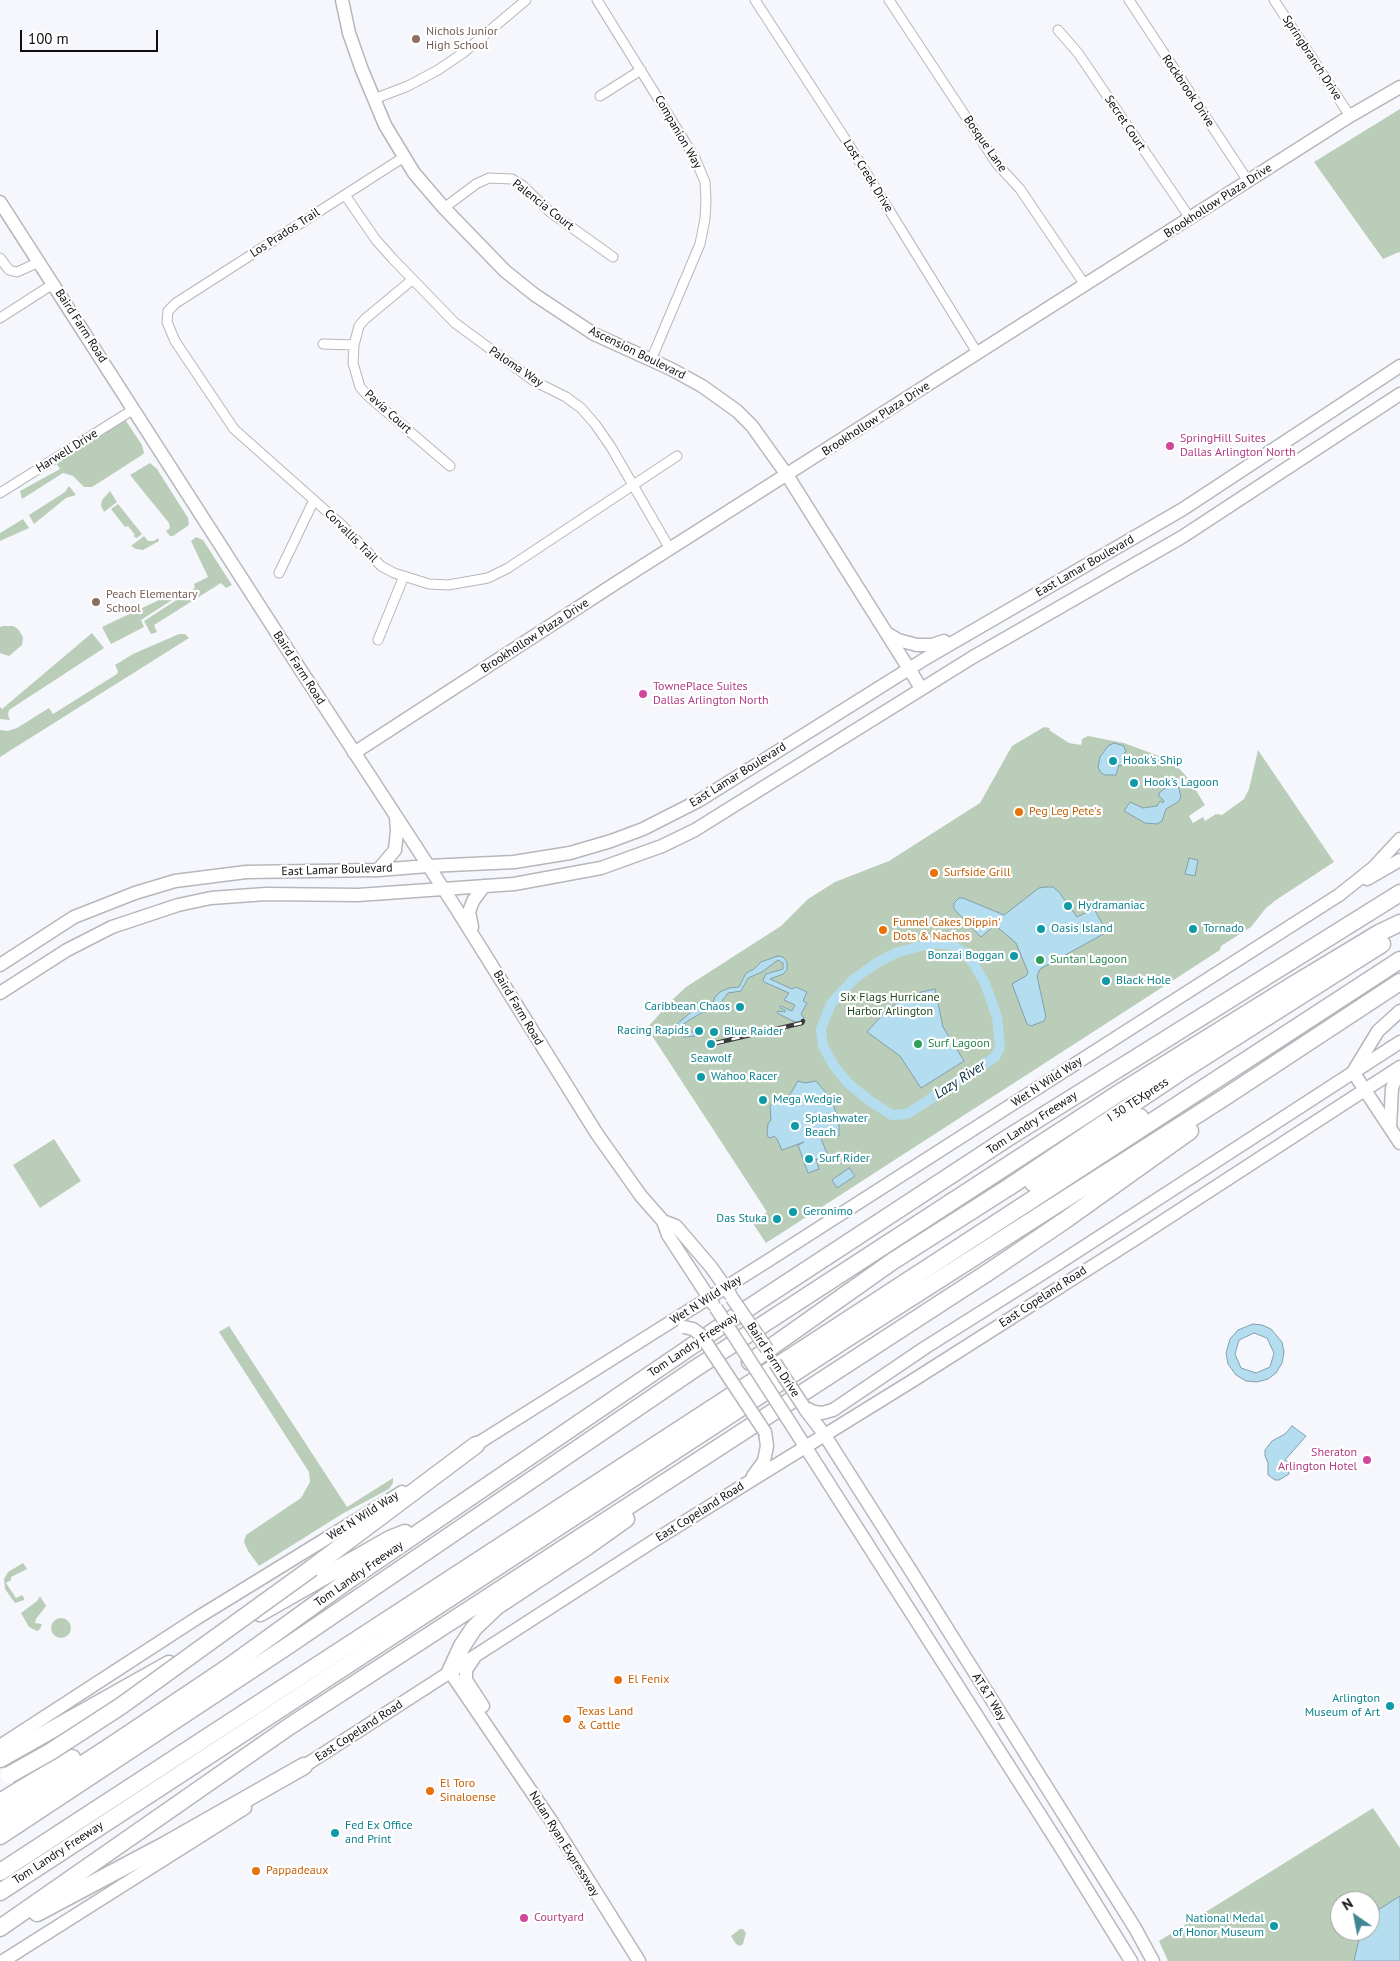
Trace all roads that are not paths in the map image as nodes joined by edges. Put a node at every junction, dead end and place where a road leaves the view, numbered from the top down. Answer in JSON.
{"nodes":[{"id":1,"x":342,"y":0,"type":"edge"},
{"id":2,"x":526,"y":0,"type":"edge"},
{"id":3,"x":597,"y":0,"type":"edge"},
{"id":4,"x":755,"y":0,"type":"edge"},
{"id":5,"x":889,"y":0,"type":"edge"},
{"id":6,"x":1128,"y":0,"type":"edge"},
{"id":7,"x":1274,"y":0,"type":"edge"},
{"id":8,"x":1058,"y":30,"type":"dead end"},
{"id":9,"x":641,"y":70,"type":"junction"},
{"id":10,"x":1400,"y":87,"type":"edge"},
{"id":11,"x":600,"y":96,"type":"dead end"},
{"id":12,"x":374,"y":99,"type":"junction"},
{"id":13,"x":1350,"y":116,"type":"junction"},
{"id":14,"x":404,"y":156,"type":"junction"},
{"id":15,"x":1248,"y":181,"type":"junction"},
{"id":16,"x":345,"y":195,"type":"junction"},
{"id":17,"x":0,"y":202,"type":"edge"},
{"id":18,"x":444,"y":208,"type":"junction"},
{"id":19,"x":1190,"y":218,"type":"junction"},
{"id":20,"x":613,"y":257,"type":"dead end"},
{"id":21,"x":0,"y":258,"type":"edge"},
{"id":22,"x":39,"y":262,"type":"junction"},
{"id":23,"x":412,"y":280,"type":"junction"},
{"id":24,"x":53,"y":284,"type":"junction"},
{"id":25,"x":1085,"y":285,"type":"junction"},
{"id":26,"x":168,"y":311,"type":"joint"},
{"id":27,"x":0,"y":318,"type":"edge"},
{"id":28,"x":323,"y":344,"type":"dead end"},
{"id":29,"x":354,"y":345,"type":"junction"},
{"id":30,"x":978,"y":354,"type":"junction"},
{"id":31,"x":651,"y":360,"type":"junction"},
{"id":32,"x":1400,"y":366,"type":"edge"},
{"id":33,"x":1400,"y":394,"type":"edge"},
{"id":34,"x":134,"y":409,"type":"junction"},
{"id":35,"x":678,"y":456,"type":"dead end"},
{"id":36,"x":450,"y":466,"type":"dead end"},
{"id":37,"x":788,"y":475,"type":"junction"},
{"id":38,"x":633,"y":486,"type":"junction"},
{"id":39,"x":0,"y":494,"type":"edge"},
{"id":40,"x":314,"y":500,"type":"junction"},
{"id":41,"x":670,"y":549,"type":"junction"},
{"id":42,"x":279,"y":573,"type":"dead end"},
{"id":43,"x":404,"y":576,"type":"junction"},
{"id":44,"x":886,"y":633,"type":"junction"},
{"id":45,"x":966,"y":634,"type":"junction"},
{"id":46,"x":378,"y":640,"type":"dead end"},
{"id":47,"x":908,"y":669,"type":"junction"},
{"id":48,"x":921,"y":688,"type":"junction"},
{"id":49,"x":354,"y":753,"type":"junction"},
{"id":50,"x":683,"y":809,"type":"junction"},
{"id":51,"x":396,"y":816,"type":"junction"},
{"id":52,"x":694,"y":830,"type":"junction"},
{"id":53,"x":1400,"y":839,"type":"edge"},
{"id":54,"x":1400,"y":860,"type":"edge"},
{"id":55,"x":428,"y":866,"type":"junction"},
{"id":56,"x":378,"y":870,"type":"junction"},
{"id":57,"x":175,"y":881,"type":"junction"},
{"id":58,"x":484,"y":886,"type":"junction"},
{"id":59,"x":444,"y":888,"type":"junction"},
{"id":60,"x":1400,"y":893,"type":"edge"},
{"id":61,"x":1339,"y":895,"type":"junction"},
{"id":62,"x":178,"y":905,"type":"junction"},
{"id":63,"x":1400,"y":923,"type":"edge"},
{"id":64,"x":1400,"y":932,"type":"edge"},
{"id":65,"x":475,"y":937,"type":"junction"},
{"id":66,"x":1400,"y":951,"type":"edge"},
{"id":67,"x":1400,"y":960,"type":"edge"},
{"id":68,"x":0,"y":965,"type":"edge"},
{"id":69,"x":1400,"y":982,"type":"edge"},
{"id":70,"x":0,"y":993,"type":"edge"},
{"id":71,"x":1400,"y":1011,"type":"edge"},
{"id":72,"x":1400,"y":1042,"type":"edge"},
{"id":73,"x":1400,"y":1068,"type":"edge"},
{"id":74,"x":1353,"y":1072,"type":"junction"},
{"id":75,"x":1364,"y":1089,"type":"junction"},
{"id":76,"x":1225,"y":1097,"type":"junction"},
{"id":77,"x":1390,"y":1127,"type":"junction"},
{"id":78,"x":597,"y":1134,"type":"joint"},
{"id":79,"x":1400,"y":1143,"type":"edge"},
{"id":80,"x":663,"y":1221,"type":"junction"},
{"id":81,"x":881,"y":1275,"type":"junction"},
{"id":82,"x":729,"y":1293,"type":"junction"},
{"id":83,"x":713,"y":1303,"type":"junction"},
{"id":84,"x":950,"y":1332,"type":"junction"},
{"id":85,"x":642,"y":1340,"type":"junction"},
{"id":86,"x":962,"y":1350,"type":"junction"},
{"id":87,"x":771,"y":1356,"type":"junction"},
{"id":88,"x":754,"y":1368,"type":"junction"},
{"id":89,"x":804,"y":1407,"type":"junction"},
{"id":90,"x":824,"y":1434,"type":"junction"},
{"id":91,"x":476,"y":1445,"type":"junction"},
{"id":92,"x":805,"y":1446,"type":"junction"},
{"id":93,"x":689,"y":1468,"type":"junction"},
{"id":94,"x":742,"y":1486,"type":"junction"},
{"id":95,"x":435,"y":1522,"type":"junction"},
{"id":96,"x":476,"y":1655,"type":"junction"},
{"id":97,"x":227,"y":1668,"type":"junction"},
{"id":98,"x":450,"y":1672,"type":"junction"},
{"id":99,"x":489,"y":1727,"type":"junction"},
{"id":100,"x":0,"y":1746,"type":"edge"},
{"id":101,"x":0,"y":1759,"type":"edge"},
{"id":102,"x":304,"y":1766,"type":"junction"},
{"id":103,"x":4,"y":1777,"type":"edge"},
{"id":104,"x":0,"y":1802,"type":"edge"},
{"id":105,"x":0,"y":1818,"type":"edge"},
{"id":106,"x":0,"y":1836,"type":"edge"},
{"id":107,"x":0,"y":1872,"type":"edge"},
{"id":108,"x":0,"y":1892,"type":"edge"},
{"id":109,"x":0,"y":1928,"type":"edge"},
{"id":110,"x":0,"y":1933,"type":"edge"},
{"id":111,"x":3,"y":1961,"type":"edge"},
{"id":112,"x":639,"y":1961,"type":"edge"},
{"id":113,"x":1131,"y":1961,"type":"edge"},
{"id":114,"x":1153,"y":1961,"type":"edge"}],
"edges":[{"from":1,"to":12,"type":"main road","name":"Ascension Boulevard"},
{"from":2,"to":12,"type":"street"},
{"from":3,"to":9,"type":"street","name":"Companion Way"},
{"from":4,"to":30,"type":"street","name":"Lost Creek Drive"},
{"from":5,"to":25,"type":"street","name":"Bosque Lane"},
{"from":6,"to":15,"type":"street","name":"Rockbrook Drive"},
{"from":7,"to":13,"type":"street","name":"Springbranch Drive"},
{"from":8,"to":19,"type":"street","name":"Secret Court"},
{"from":9,"to":11,"type":"street"},
{"from":9,"to":31,"type":"street","name":"Companion Way"},
{"from":10,"to":13,"type":"main road","name":"Brookhollow Plaza Drive"},
{"from":12,"to":14,"type":"main road","name":"Ascension Boulevard"},
{"from":13,"to":15,"type":"main road","name":"Brookhollow Plaza Drive"},
{"from":14,"to":16,"type":"street","name":"Los Prados Trail"},
{"from":14,"to":18,"type":"main road","name":"Ascension Boulevard"},
{"from":15,"to":19,"type":"main road","name":"Brookhollow Plaza Drive"},
{"from":16,"to":23,"type":"street","name":"Paloma Way"},
{"from":16,"to":26,"type":"street","name":"Los Prados Trail"},
{"from":17,"to":22,"type":"main road","name":"Baird Farm Road"},
{"from":18,"to":20,"type":"street","name":"Palencia Court"},
{"from":18,"to":31,"type":"main road","name":"Ascension Boulevard"},
{"from":19,"to":25,"type":"main road","name":"Brookhollow Plaza Drive"},
{"from":21,"to":22,"type":"street"},
{"from":22,"to":24,"type":"main road","name":"Baird Farm Road"},
{"from":23,"to":29,"type":"street","name":"Pavia Court"},
{"from":23,"to":38,"type":"street","name":"Paloma Way"},
{"from":24,"to":27,"type":"street"},
{"from":24,"to":34,"type":"main road","name":"Baird Farm Road"},
{"from":25,"to":30,"type":"main road","name":"Brookhollow Plaza Drive"},
{"from":26,"to":40,"type":"street","name":"Corvallis Trail"},
{"from":28,"to":29,"type":"street"},
{"from":29,"to":36,"type":"street","name":"Pavia Court"},
{"from":30,"to":37,"type":"main road","name":"Brookhollow Plaza Drive"},
{"from":31,"to":37,"type":"main road","name":"Ascension Boulevard"},
{"from":32,"to":45,"type":"main road","name":"East Lamar Boulevard"},
{"from":33,"to":48,"type":"main road","name":"East Lamar Boulevard"},
{"from":34,"to":39,"type":"street","name":"Harwell Drive"},
{"from":34,"to":49,"type":"main road","name":"Baird Farm Road"},
{"from":35,"to":38,"type":"street","name":"Corvallis Trail"},
{"from":37,"to":41,"type":"main road","name":"Brookhollow Plaza Drive"},
{"from":37,"to":44,"type":"main road","name":"Ascension Boulevard"},
{"from":38,"to":41,"type":"street","name":"Paloma Way"},
{"from":38,"to":43,"type":"street","name":"Corvallis Trail"},
{"from":40,"to":42,"type":"street"},
{"from":40,"to":43,"type":"street","name":"Corvallis Trail"},
{"from":41,"to":49,"type":"main road","name":"Brookhollow Plaza Drive"},
{"from":43,"to":46,"type":"street"},
{"from":44,"to":45,"type":"main road"},
{"from":44,"to":47,"type":"main road","name":"Ascension Boulevard"},
{"from":45,"to":47,"type":"main road","name":"East Lamar Boulevard"},
{"from":47,"to":48,"type":"main road","name":"Ascension Boulevard"},
{"from":47,"to":50,"type":"main road","name":"East Lamar Boulevard"},
{"from":48,"to":52,"type":"main road","name":"East Lamar Boulevard"},
{"from":49,"to":51,"type":"main road","name":"Baird Farm Road"},
{"from":50,"to":52,"type":"main road"},
{"from":50,"to":55,"type":"main road","name":"East Lamar Boulevard"},
{"from":51,"to":55,"type":"main road","name":"Baird Farm Road"},
{"from":51,"to":56,"type":"main road"},
{"from":52,"to":58,"type":"main road","name":"East Lamar Boulevard"},
{"from":53,"to":61,"type":"main road","name":"Wet N Wild Way"},
{"from":54,"to":61,"type":"main road"},
{"from":55,"to":56,"type":"main road","name":"East Lamar Boulevard"},
{"from":55,"to":59,"type":"main road","name":"Baird Farm Road"},
{"from":56,"to":57,"type":"main road","name":"East Lamar Boulevard"},
{"from":57,"to":62,"type":"main road"},
{"from":57,"to":68,"type":"main road","name":"East Lamar Boulevard"},
{"from":58,"to":59,"type":"main road","name":"East Lamar Boulevard"},
{"from":58,"to":65,"type":"main road"},
{"from":59,"to":62,"type":"main road","name":"East Lamar Boulevard"},
{"from":59,"to":65,"type":"main road","name":"Baird Farm Road"},
{"from":60,"to":95,"type":"highway","name":"Tom Landry Freeway"},
{"from":61,"to":82,"type":"main road","name":"Wet N Wild Way"},
{"from":62,"to":70,"type":"main road","name":"East Lamar Boulevard"},
{"from":63,"to":106,"type":"highway"},
{"from":64,"to":81,"type":"highway","name":"I 30 TEXpress"},
{"from":65,"to":78,"type":"main road","name":"Baird Farm Road"},
{"from":66,"to":81,"type":"highway"},
{"from":67,"to":107,"type":"highway"},
{"from":69,"to":76,"type":"highway","name":"Tom Landry Freeway"},
{"from":71,"to":74,"type":"main road"},
{"from":72,"to":74,"type":"main road","name":"East Copeland Road"},
{"from":73,"to":75,"type":"main road","name":"East Copeland Road"},
{"from":73,"to":77,"type":"main road"},
{"from":74,"to":75,"type":"main road"},
{"from":74,"to":84,"type":"main road","name":"East Copeland Road"},
{"from":75,"to":77,"type":"main road"},
{"from":75,"to":86,"type":"main road","name":"East Copeland Road"},
{"from":76,"to":93,"type":"highway"},
{"from":76,"to":108,"type":"highway","name":"Tom Landry Freeway"},
{"from":77,"to":79,"type":"main road"},
{"from":78,"to":80,"type":"main road","name":"Baird Farm Drive"},
{"from":80,"to":82,"type":"main road","name":"Baird Farm Drive"},
{"from":80,"to":83,"type":"main road","name":"Baird Farm Drive"},
{"from":81,"to":87,"type":"highway"},
{"from":82,"to":83,"type":"main road","name":"Wet N Wild Way"},
{"from":82,"to":87,"type":"main road","name":"Baird Farm Drive","bridge":true},
{"from":83,"to":85,"type":"main road","name":"Wet N Wild Way"},
{"from":83,"to":88,"type":"main road","name":"Baird Farm Drive","bridge":true},
{"from":84,"to":86,"type":"main road"},
{"from":84,"to":89,"type":"main road","name":"East Copeland Road"},
{"from":85,"to":91,"type":"main road","name":"Wet N Wild Way"},
{"from":85,"to":94,"type":"main road","bridge":true},
{"from":86,"to":90,"type":"main road","name":"East Copeland Road"},
{"from":87,"to":88,"type":"highway"},
{"from":87,"to":89,"type":"main road","name":"Baird Farm Drive","bridge":true},
{"from":88,"to":92,"type":"main road","name":"Baird Farm Drive","bridge":true},
{"from":89,"to":90,"type":"main road","name":"Baird Farm Drive"},
{"from":90,"to":92,"type":"main road","name":"East Copeland Road"},
{"from":90,"to":114,"type":"main road","name":"AT&T Way"},
{"from":91,"to":100,"type":"main road","name":"Wet N Wild Way"},
{"from":91,"to":103,"type":"highway","bridge":true},
{"from":92,"to":94,"type":"main road","name":"East Copeland Road"},
{"from":92,"to":113,"type":"main road","name":"AT&T Way"},
{"from":93,"to":98,"type":"highway"},
{"from":93,"to":109,"type":"highway"},
{"from":94,"to":96,"type":"main road","name":"East Copeland Road"},
{"from":95,"to":97,"type":"highway","name":"Tom Landry Freeway"},
{"from":95,"to":101,"type":"highway"},
{"from":96,"to":98,"type":"main road","name":"East Copeland Road"},
{"from":96,"to":99,"type":"main road","name":"Nolan Ryan Expressway"},
{"from":97,"to":104,"type":"highway"},
{"from":97,"to":105,"type":"highway","name":"Tom Landry Freeway"},
{"from":98,"to":99,"type":"main road","name":"Nolan Ryan Expressway"},
{"from":98,"to":102,"type":"main road","name":"East Copeland Road"},
{"from":99,"to":112,"type":"main road","name":"Nolan Ryan Expressway"},
{"from":102,"to":110,"type":"highway"},
{"from":102,"to":111,"type":"main road","name":"East Copeland Road"}]}
